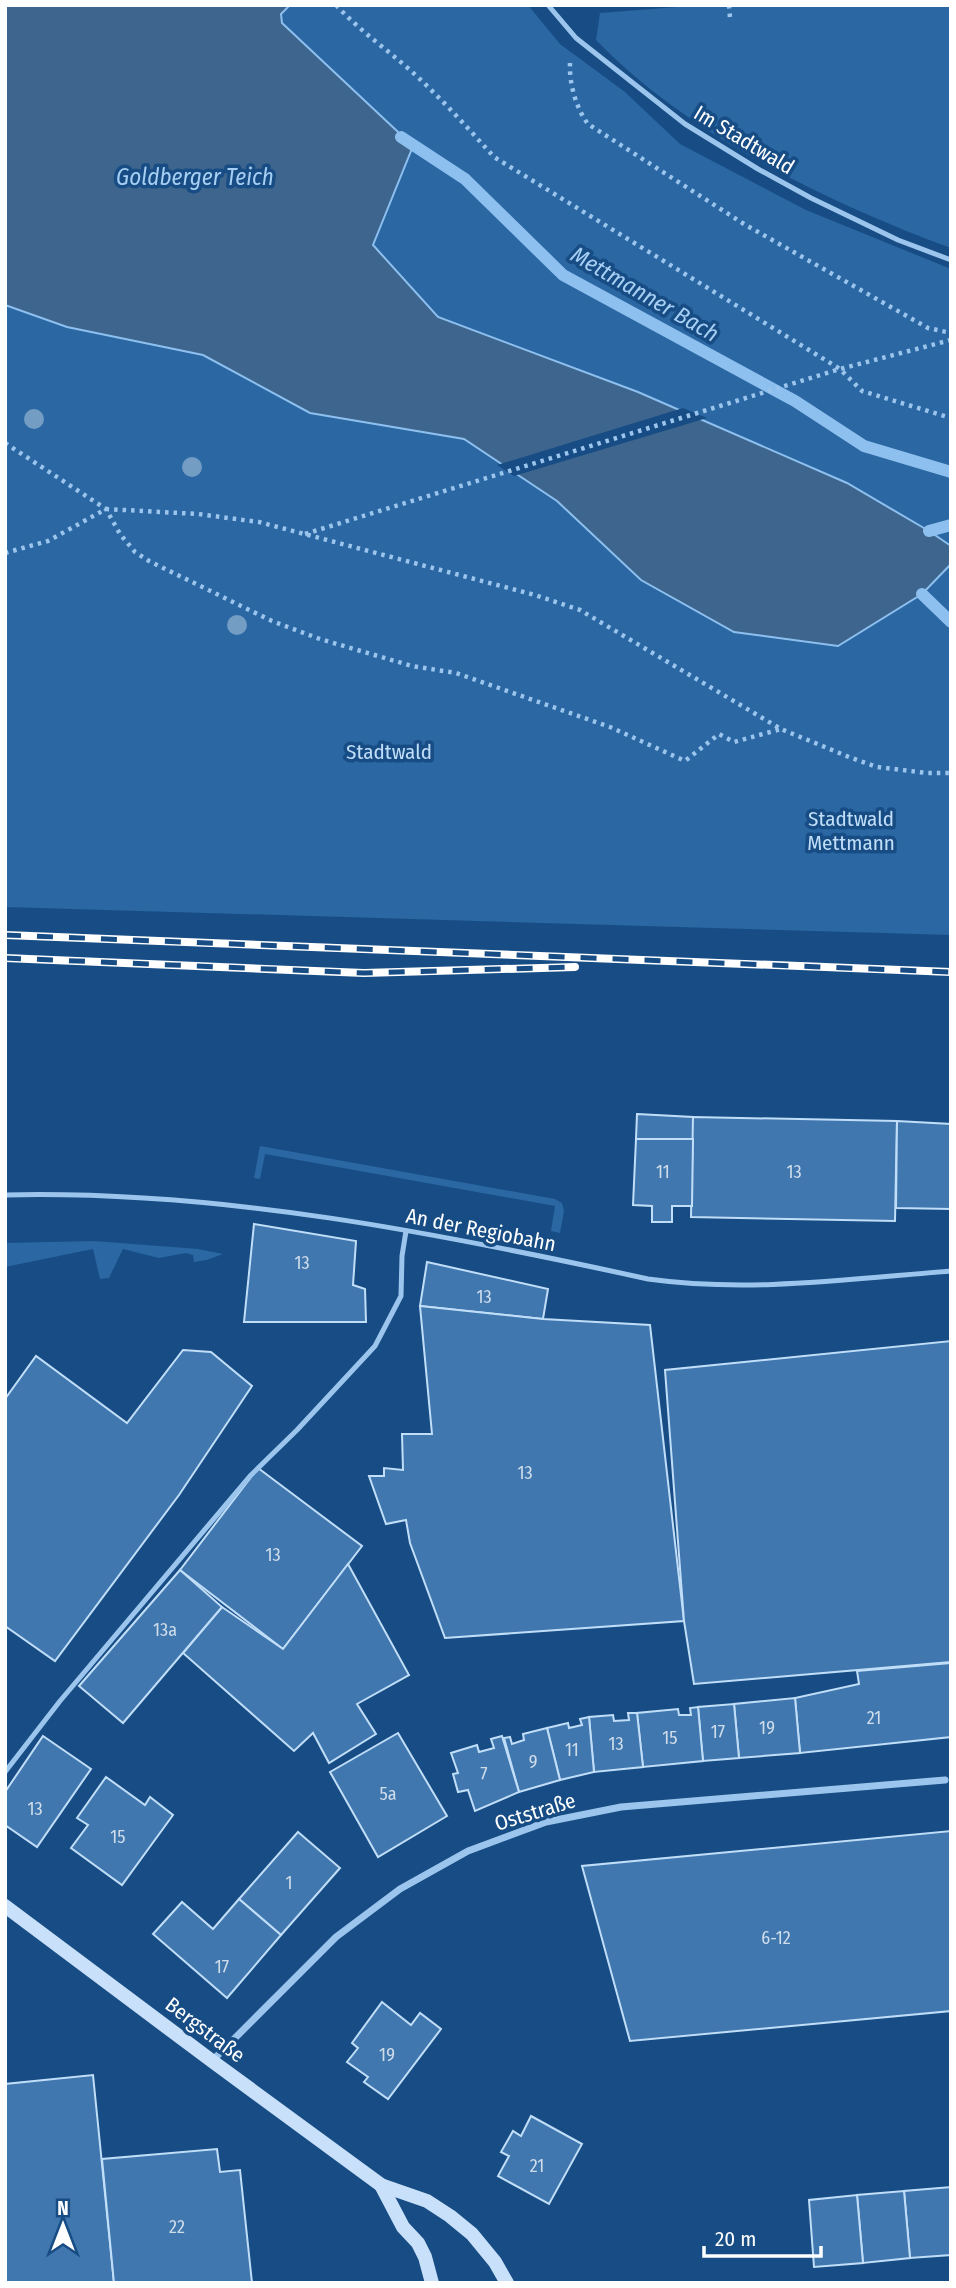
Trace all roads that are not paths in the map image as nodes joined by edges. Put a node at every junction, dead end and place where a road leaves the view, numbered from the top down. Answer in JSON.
{"nodes":[{"id":1,"x":548,"y":5,"type":"edge"},
{"id":2,"x":951,"y":260,"type":"edge"},
{"id":3,"x":5,"y":1195,"type":"edge"},
{"id":4,"x":406,"y":1231,"type":"junction"},
{"id":5,"x":951,"y":1271,"type":"edge"},
{"id":6,"x":5,"y":1772,"type":"edge"},
{"id":7,"x":948,"y":1779,"type":"edge"},
{"id":8,"x":5,"y":1906,"type":"edge"},
{"id":9,"x":212,"y":2061,"type":"junction"},
{"id":10,"x":381,"y":2185,"type":"junction"},
{"id":11,"x":432,"y":2283,"type":"edge"},
{"id":12,"x":506,"y":2283,"type":"edge"}],
"edges":[{"from":1,"to":2,"type":"lane","name":"Im Stadtwald"},
{"from":3,"to":4,"type":"lane","name":"An der Regiobahn"},
{"from":4,"to":5,"type":"lane","name":"An der Regiobahn"},
{"from":4,"to":6,"type":"lane"},
{"from":7,"to":9,"type":"street","name":"Oststraße"},
{"from":8,"to":9,"type":"street","name":"Bergstraße"},
{"from":9,"to":10,"type":"street","name":"Bergstraße"},
{"from":10,"to":11,"type":"street","name":"Bergstraße"},
{"from":10,"to":12,"type":"street","name":"Bergstraße"}]}
